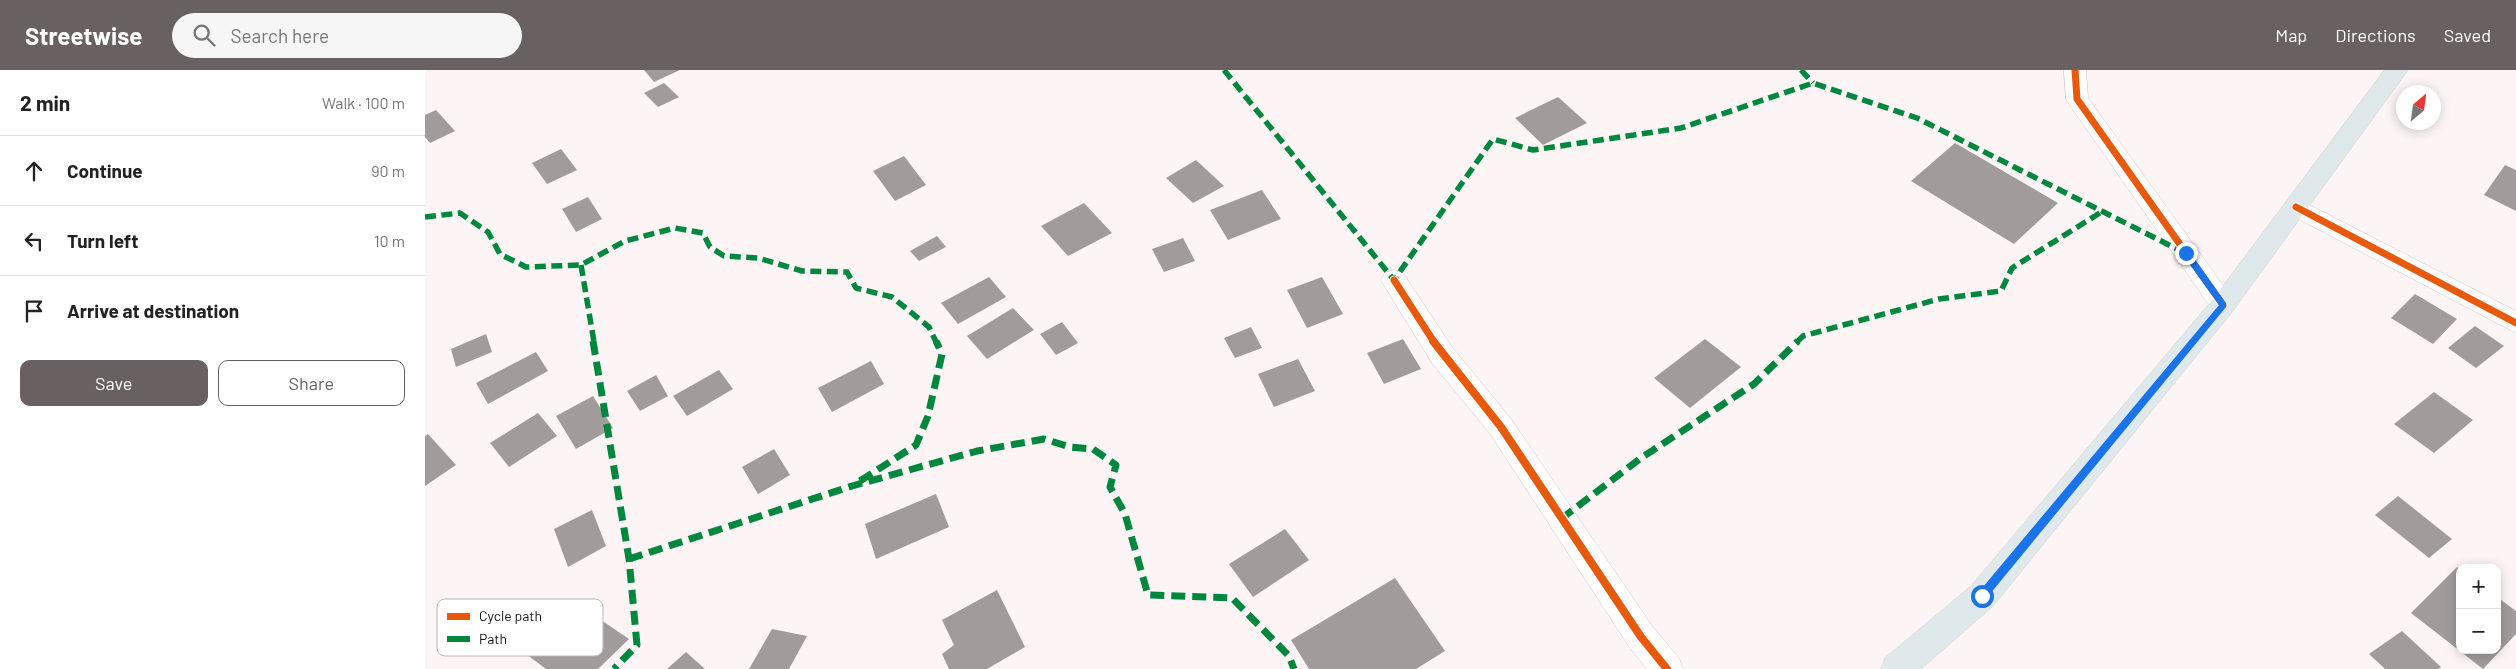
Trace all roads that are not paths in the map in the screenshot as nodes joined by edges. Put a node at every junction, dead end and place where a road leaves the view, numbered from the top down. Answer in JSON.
{"nodes":[{"id":1,"x":2075,"y":70,"type":"edge"},
{"id":2,"x":2397,"y":70,"type":"edge"},
{"id":3,"x":2296,"y":207,"type":"junction"},
{"id":4,"x":1394,"y":280,"type":"dead end"},
{"id":5,"x":2223,"y":305,"type":"junction"},
{"id":6,"x":2516,"y":324,"type":"edge"},
{"id":7,"x":1667,"y":669,"type":"edge"},
{"id":8,"x":1897,"y":669,"type":"edge"}],
"edges":[{"from":1,"to":5,"type":"street"},
{"from":2,"to":3,"type":"main road"},
{"from":3,"to":5,"type":"main road"},
{"from":3,"to":6,"type":"street"},
{"from":4,"to":7,"type":"street"},
{"from":5,"to":8,"type":"main road"}]}
